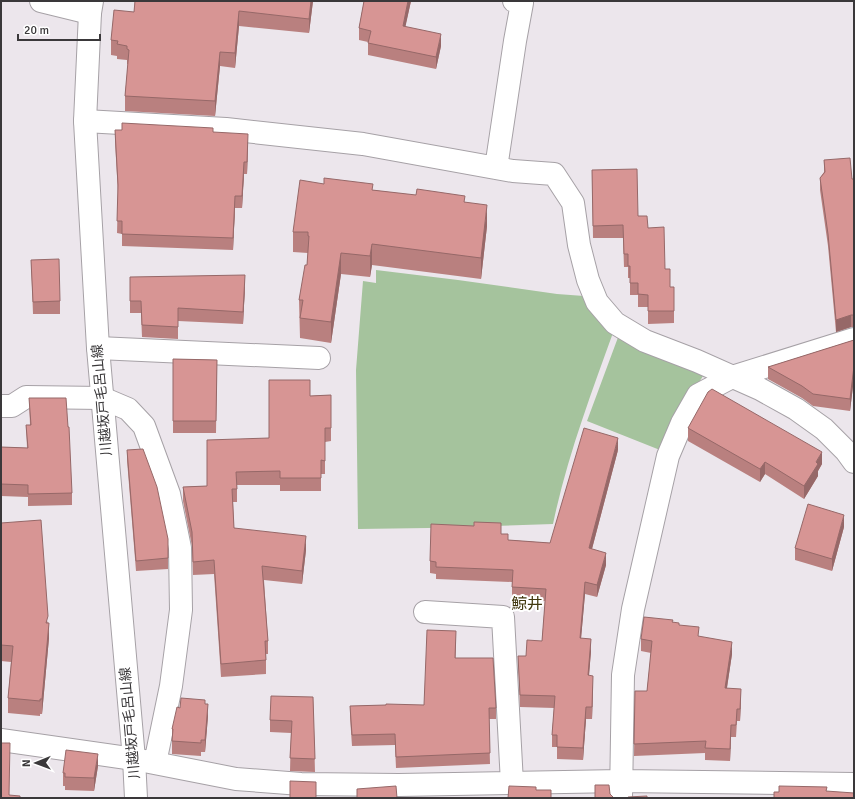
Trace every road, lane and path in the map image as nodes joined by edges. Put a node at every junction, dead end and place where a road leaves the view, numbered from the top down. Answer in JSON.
{"nodes":[{"id":1,"x":41,"y":1,"type":"edge"},
{"id":2,"x":514,"y":1,"type":"edge"},
{"id":3,"x":91,"y":7,"type":"edge"},
{"id":4,"x":85,"y":121,"type":"junction"},
{"id":5,"x":496,"y":168,"type":"junction"},
{"id":6,"x":854,"y":339,"type":"edge"},
{"id":7,"x":98,"y":348,"type":"junction"},
{"id":8,"x":319,"y":358,"type":"dead end"},
{"id":9,"x":732,"y":377,"type":"junction"},
{"id":10,"x":102,"y":398,"type":"junction"},
{"id":11,"x":1,"y":406,"type":"edge"},
{"id":12,"x":854,"y":462,"type":"edge"},
{"id":13,"x":425,"y":612,"type":"dead end"},
{"id":14,"x":1,"y":740,"type":"edge"},
{"id":15,"x":134,"y":759,"type":"junction"},
{"id":16,"x":155,"y":763,"type":"junction"},
{"id":17,"x":512,"y":783,"type":"junction"},
{"id":18,"x":854,"y":784,"type":"edge"},
{"id":19,"x":621,"y":790,"type":"edge"},
{"id":20,"x":136,"y":798,"type":"edge"}],
"edges":[{"from":1,"to":3,"type":"street"},
{"from":2,"to":5,"type":"street"},
{"from":3,"to":4,"type":"street","name":"川越坂戸毛呂山線"},
{"from":4,"to":5,"type":"street"},
{"from":4,"to":7,"type":"street","name":"川越坂戸毛呂山線"},
{"from":5,"to":9,"type":"street"},
{"from":6,"to":9,"type":"street"},
{"from":7,"to":8,"type":"street"},
{"from":7,"to":10,"type":"street","name":"川越坂戸毛呂山線"},
{"from":9,"to":12,"type":"street"},
{"from":9,"to":19,"type":"street"},
{"from":10,"to":11,"type":"street"},
{"from":10,"to":15,"type":"street","name":"川越坂戸毛呂山線"},
{"from":10,"to":16,"type":"street"},
{"from":13,"to":17,"type":"street"},
{"from":14,"to":15,"type":"street"},
{"from":15,"to":16,"type":"street"},
{"from":15,"to":20,"type":"street","name":"川越坂戸毛呂山線"},
{"from":16,"to":17,"type":"street"},
{"from":17,"to":19,"type":"street"},
{"from":18,"to":19,"type":"street"}]}
